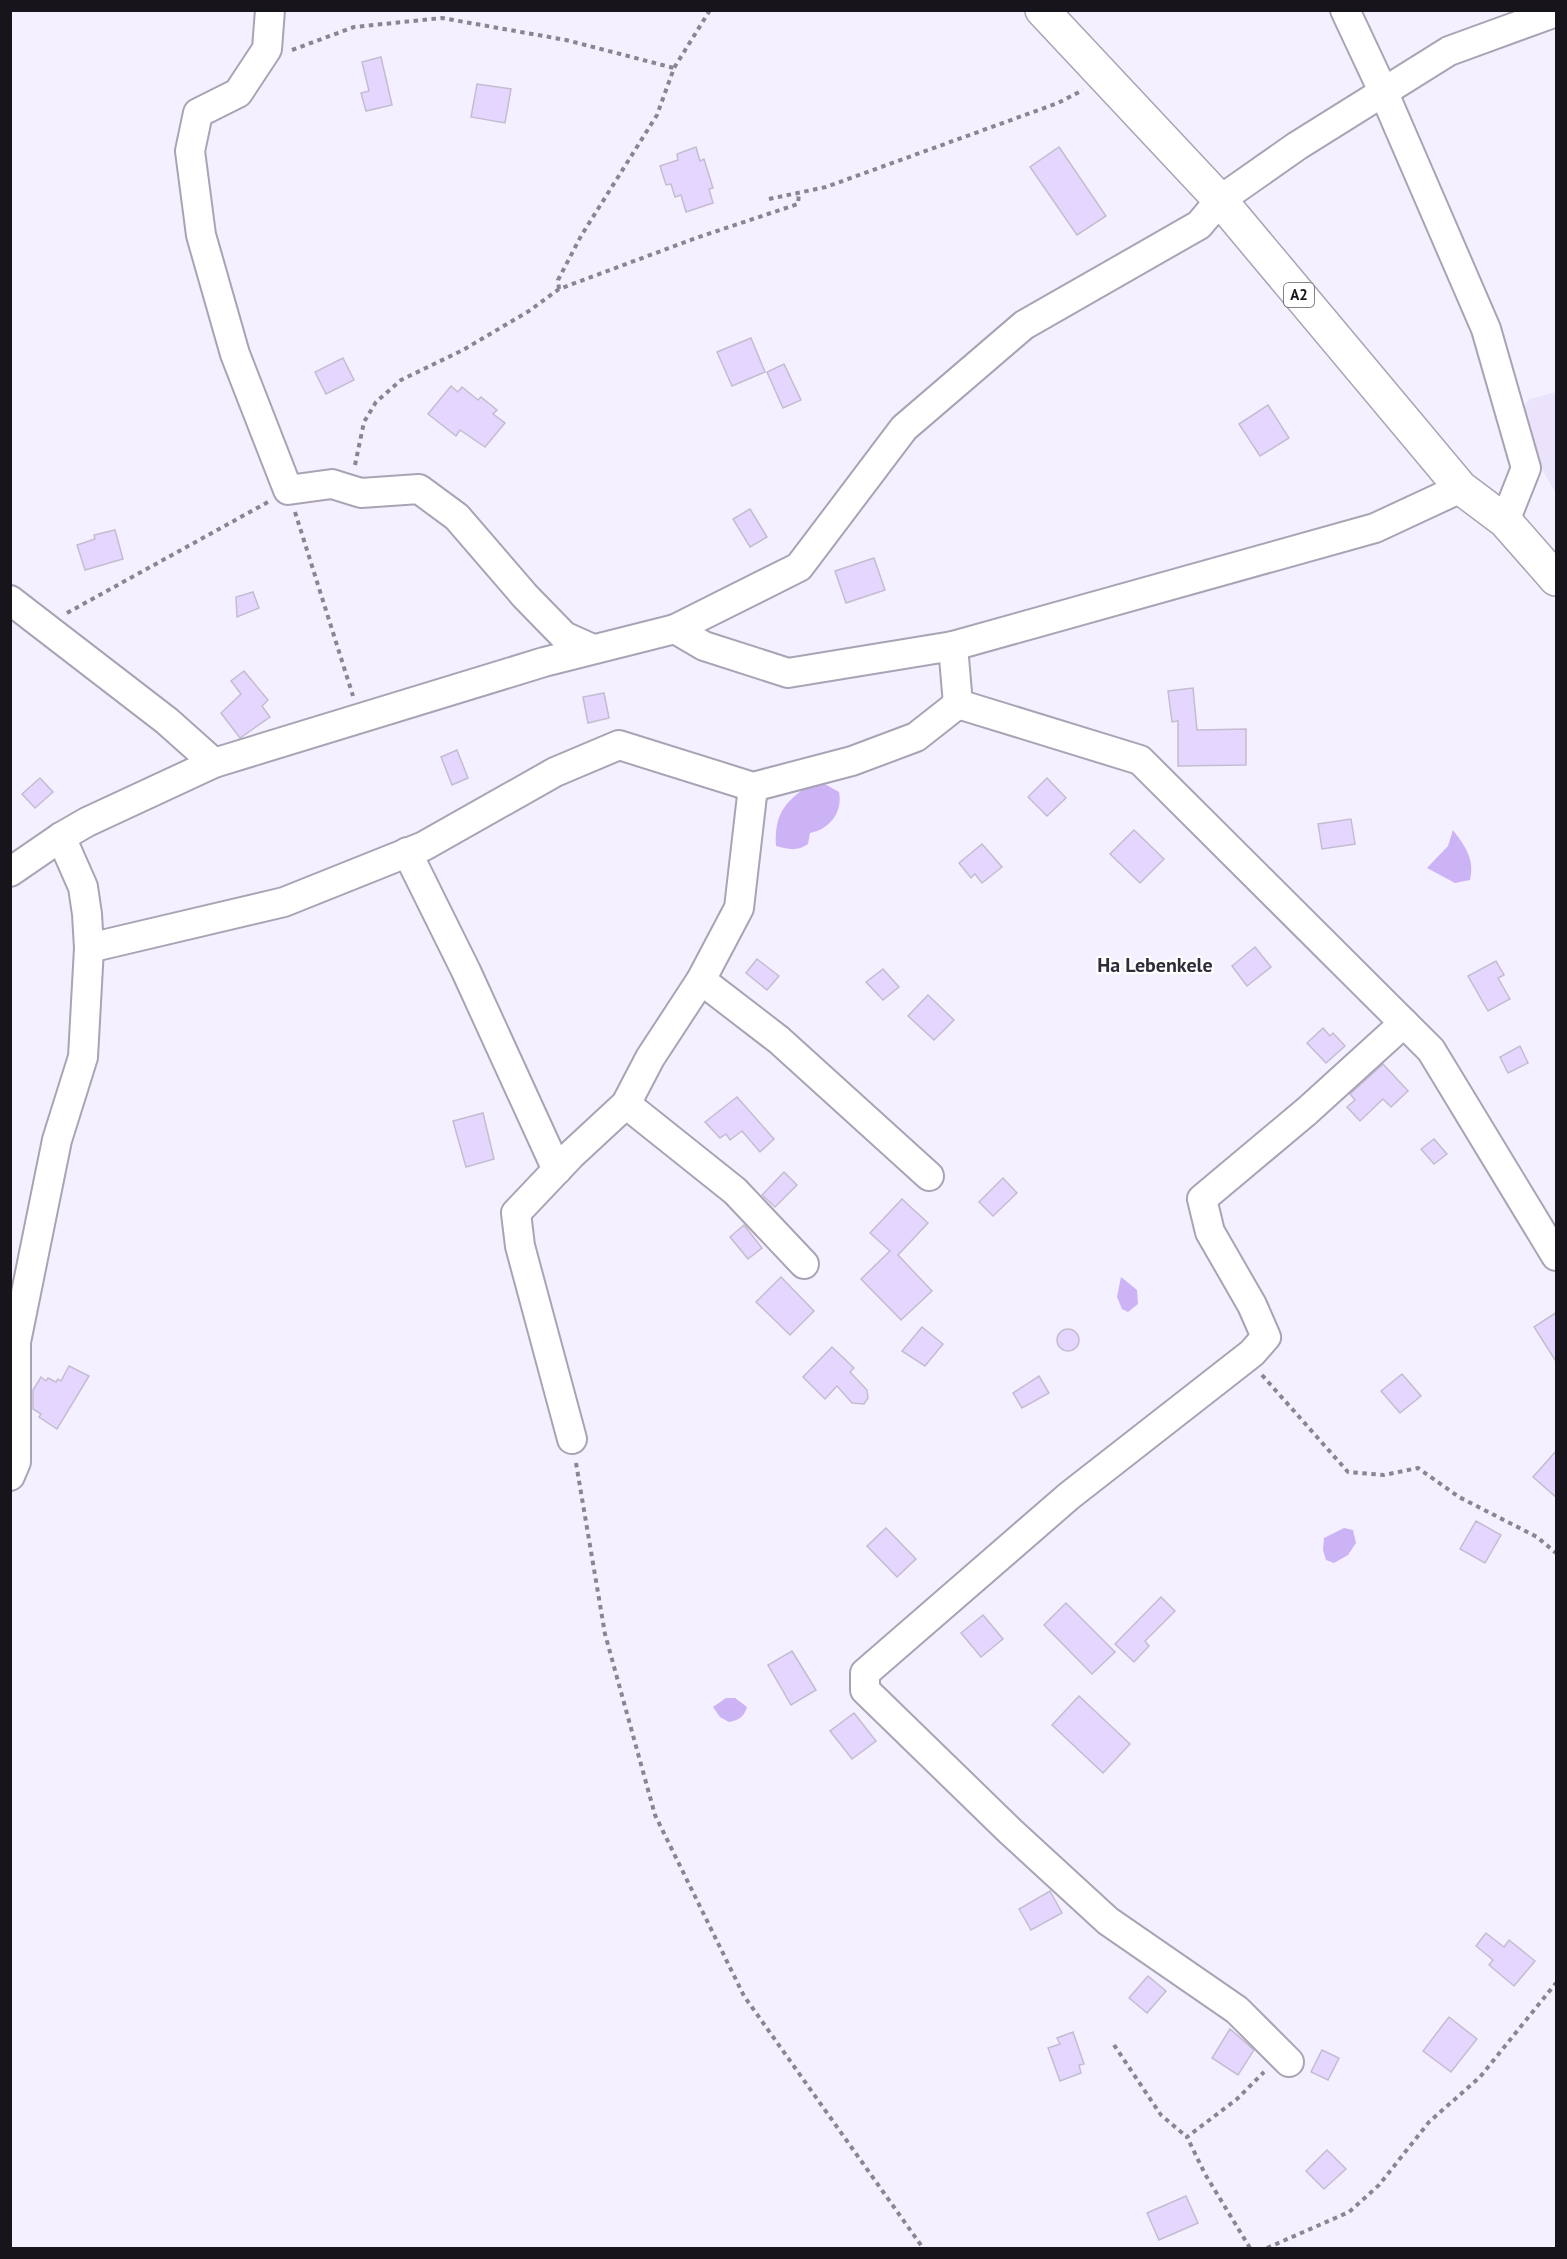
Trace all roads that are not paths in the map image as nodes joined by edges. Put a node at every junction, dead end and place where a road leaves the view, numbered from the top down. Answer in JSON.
{"nodes":[{"id":1,"x":270,"y":10,"type":"edge"},
{"id":2,"x":1042,"y":10,"type":"edge"},
{"id":3,"x":1345,"y":10,"type":"edge"},
{"id":4,"x":1557,"y":12,"type":"edge"},
{"id":5,"x":1383,"y":91,"type":"junction"},
{"id":6,"x":1220,"y":200,"type":"junction"},
{"id":7,"x":1461,"y":488,"type":"junction"},
{"id":8,"x":1505,"y":521,"type":"junction"},
{"id":9,"x":1557,"y":579,"type":"edge"},
{"id":10,"x":10,"y":600,"type":"edge"},
{"id":11,"x":675,"y":629,"type":"junction"},
{"id":12,"x":953,"y":646,"type":"junction"},
{"id":13,"x":592,"y":650,"type":"junction"},
{"id":14,"x":958,"y":704,"type":"junction"},
{"id":15,"x":214,"y":763,"type":"junction"},
{"id":16,"x":753,"y":787,"type":"junction"},
{"id":17,"x":61,"y":837,"type":"junction"},
{"id":18,"x":407,"y":852,"type":"junction"},
{"id":19,"x":10,"y":872,"type":"edge"},
{"id":20,"x":89,"y":948,"type":"junction"},
{"id":21,"x":701,"y":980,"type":"junction"},
{"id":22,"x":1404,"y":1023,"type":"junction"},
{"id":23,"x":626,"y":1104,"type":"junction"},
{"id":24,"x":557,"y":1170,"type":"junction"},
{"id":25,"x":930,"y":1176,"type":"dead end"},
{"id":26,"x":1556,"y":1253,"type":"edge"},
{"id":27,"x":804,"y":1264,"type":"dead end"},
{"id":28,"x":572,"y":1439,"type":"road end"},
{"id":29,"x":10,"y":1476,"type":"edge"},
{"id":30,"x":1285,"y":2058,"type":"road end"}],
"edges":[{"from":1,"to":13,"type":"street"},
{"from":2,"to":6,"type":"main road","number":"A2"},
{"from":3,"to":5,"type":"street"},
{"from":4,"to":5,"type":"street"},
{"from":5,"to":6,"type":"street"},
{"from":5,"to":8,"type":"street"},
{"from":6,"to":7,"type":"main road","number":"A2"},
{"from":6,"to":11,"type":"street"},
{"from":7,"to":8,"type":"main road","number":"A2"},
{"from":7,"to":12,"type":"street"},
{"from":8,"to":9,"type":"main road","number":"A2"},
{"from":10,"to":15,"type":"street"},
{"from":11,"to":12,"type":"street"},
{"from":11,"to":13,"type":"street"},
{"from":12,"to":14,"type":"street"},
{"from":13,"to":15,"type":"street"},
{"from":14,"to":16,"type":"street"},
{"from":14,"to":22,"type":"street"},
{"from":15,"to":17,"type":"street"},
{"from":16,"to":18,"type":"street"},
{"from":16,"to":21,"type":"street"},
{"from":17,"to":19,"type":"street"},
{"from":17,"to":20,"type":"street"},
{"from":18,"to":20,"type":"street"},
{"from":18,"to":24,"type":"street"},
{"from":20,"to":29,"type":"street"},
{"from":21,"to":23,"type":"street"},
{"from":21,"to":25,"type":"street"},
{"from":22,"to":26,"type":"street"},
{"from":22,"to":30,"type":"street"},
{"from":23,"to":24,"type":"street"},
{"from":23,"to":27,"type":"street"},
{"from":24,"to":28,"type":"street"}]}
